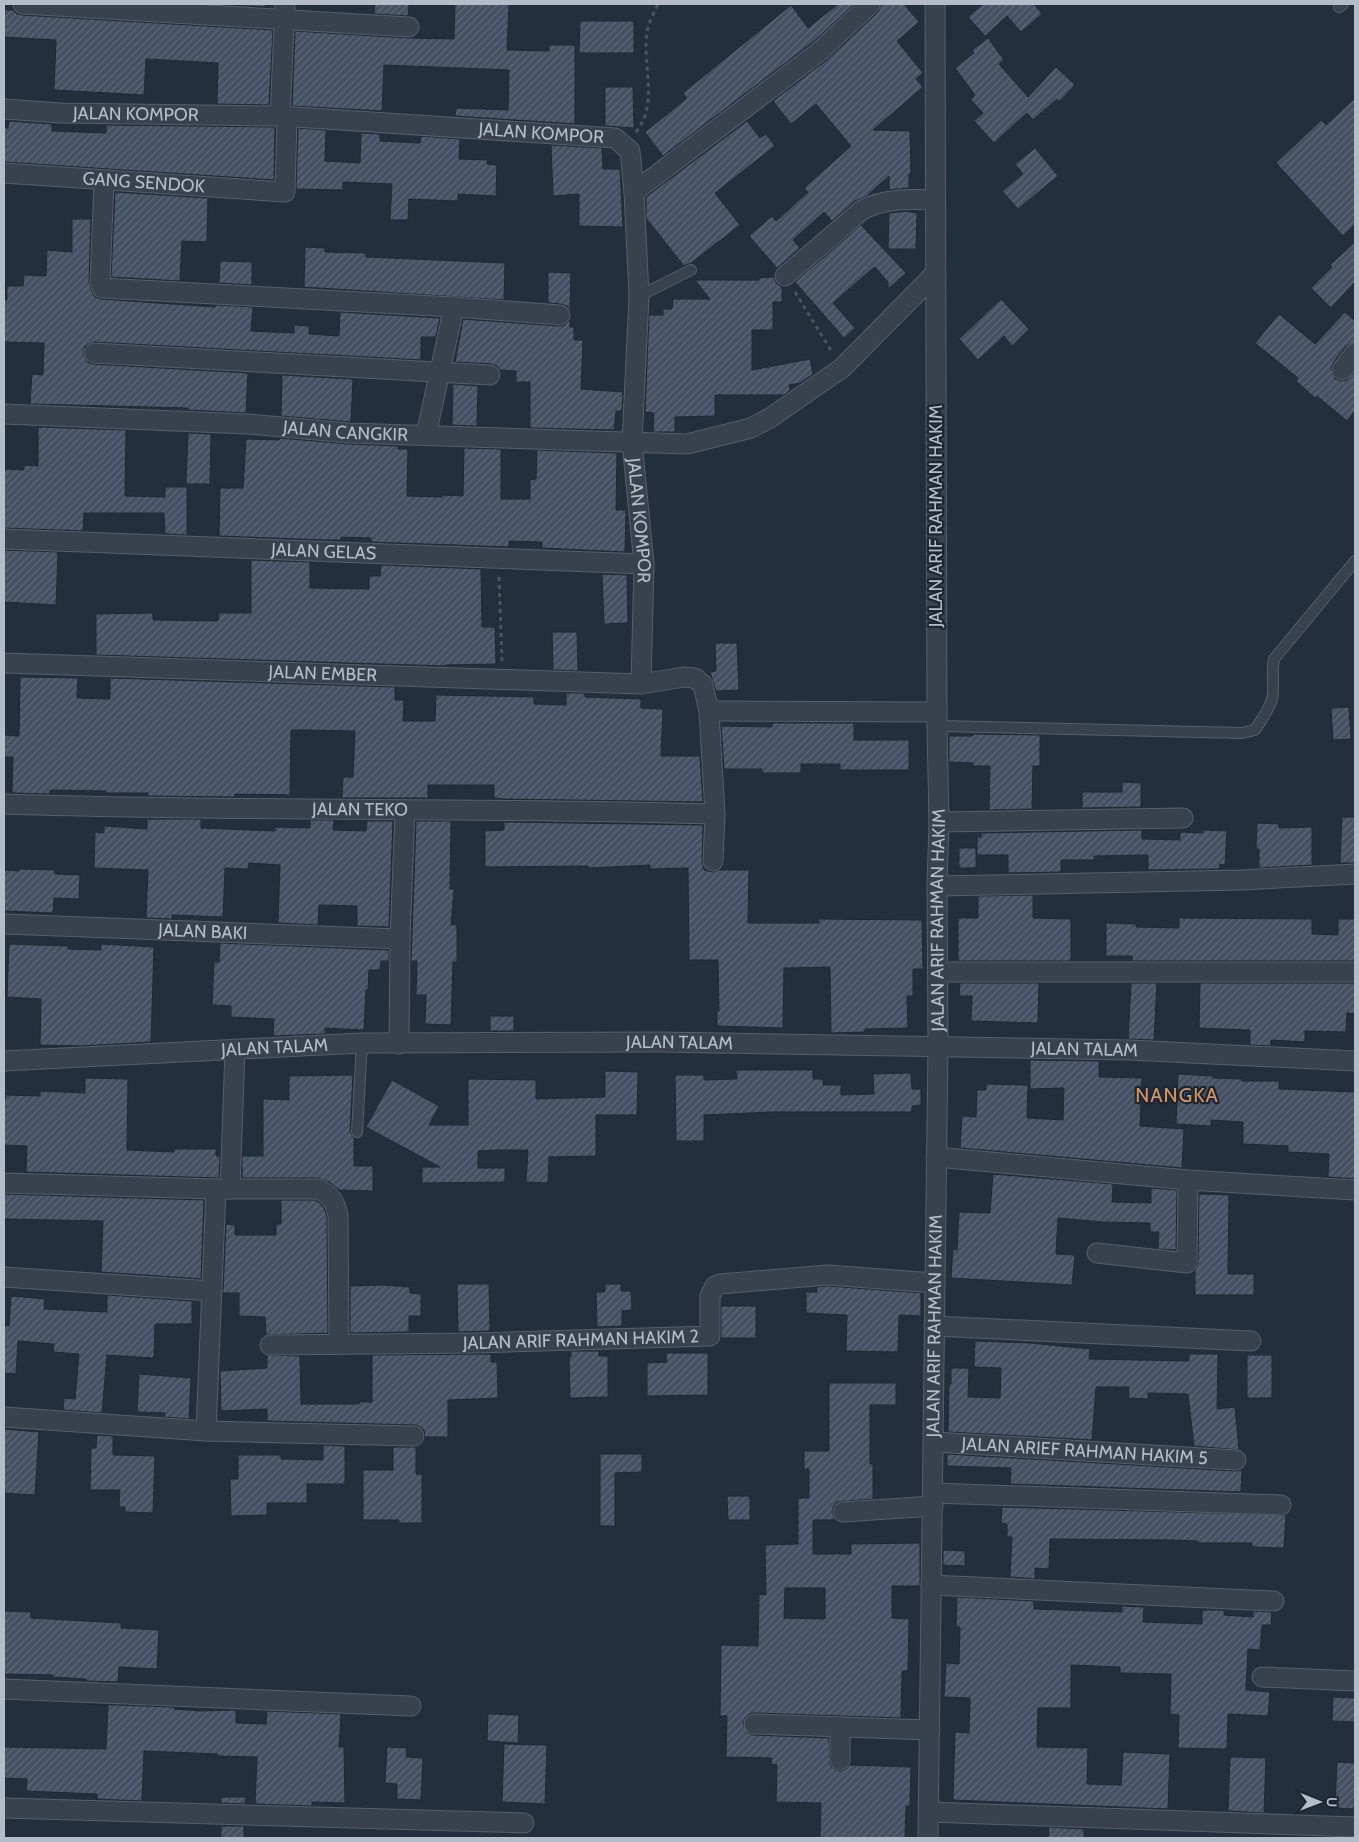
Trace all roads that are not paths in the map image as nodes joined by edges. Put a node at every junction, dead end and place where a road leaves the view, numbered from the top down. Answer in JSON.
{"nodes":[{"id":1,"x":23,"y":4,"type":"edge"},
{"id":2,"x":870,"y":4,"type":"edge"},
{"id":3,"x":935,"y":4,"type":"edge"},
{"id":4,"x":285,"y":11,"type":"edge"},
{"id":5,"x":409,"y":27,"type":"dead end"},
{"id":6,"x":4,"y":109,"type":"edge"},
{"id":7,"x":284,"y":117,"type":"junction"},
{"id":8,"x":4,"y":173,"type":"edge"},
{"id":9,"x":104,"y":180,"type":"junction"},
{"id":10,"x":634,"y":192,"type":"junction"},
{"id":11,"x":935,"y":200,"type":"junction"},
{"id":12,"x":691,"y":270,"type":"dead end"},
{"id":13,"x":936,"y":273,"type":"junction"},
{"id":14,"x":785,"y":276,"type":"road end"},
{"id":15,"x":639,"y":296,"type":"junction"},
{"id":16,"x":454,"y":307,"type":"junction"},
{"id":17,"x":560,"y":315,"type":"dead end"},
{"id":18,"x":94,"y":353,"type":"dead end"},
{"id":19,"x":1355,"y":354,"type":"edge"},
{"id":20,"x":1342,"y":370,"type":"dead end"},
{"id":21,"x":440,"y":371,"type":"junction"},
{"id":22,"x":490,"y":375,"type":"dead end"},
{"id":23,"x":4,"y":414,"type":"edge"},
{"id":24,"x":426,"y":435,"type":"junction"},
{"id":25,"x":632,"y":442,"type":"junction"},
{"id":26,"x":4,"y":539,"type":"edge"},
{"id":27,"x":1355,"y":561,"type":"edge"},
{"id":28,"x":644,"y":564,"type":"junction"},
{"id":29,"x":4,"y":664,"type":"edge"},
{"id":30,"x":641,"y":684,"type":"junction"},
{"id":31,"x":709,"y":711,"type":"junction"},
{"id":32,"x":937,"y":719,"type":"junction"},
{"id":33,"x":4,"y":804,"type":"edge"},
{"id":34,"x":405,"y":810,"type":"junction"},
{"id":35,"x":716,"y":814,"type":"junction"},
{"id":36,"x":1183,"y":818,"type":"dead end"},
{"id":37,"x":939,"y":822,"type":"junction"},
{"id":38,"x":713,"y":861,"type":"dead end"},
{"id":39,"x":1355,"y":874,"type":"edge"},
{"id":40,"x":937,"y":886,"type":"junction"},
{"id":41,"x":4,"y":924,"type":"edge"},
{"id":42,"x":400,"y":939,"type":"junction"},
{"id":43,"x":938,"y":972,"type":"junction"},
{"id":44,"x":1355,"y":972,"type":"edge"},
{"id":45,"x":362,"y":1043,"type":"junction"},
{"id":46,"x":399,"y":1044,"type":"junction"},
{"id":47,"x":938,"y":1046,"type":"junction"},
{"id":48,"x":234,"y":1049,"type":"junction"},
{"id":49,"x":4,"y":1061,"type":"edge"},
{"id":50,"x":1355,"y":1061,"type":"edge"},
{"id":51,"x":357,"y":1132,"type":"dead end"},
{"id":52,"x":936,"y":1158,"type":"junction"},
{"id":53,"x":1188,"y":1180,"type":"junction"},
{"id":54,"x":4,"y":1183,"type":"edge"},
{"id":55,"x":223,"y":1189,"type":"junction"},
{"id":56,"x":1355,"y":1190,"type":"edge"},
{"id":57,"x":1097,"y":1252,"type":"dead end"},
{"id":58,"x":4,"y":1278,"type":"edge"},
{"id":59,"x":935,"y":1283,"type":"junction"},
{"id":60,"x":212,"y":1291,"type":"junction"},
{"id":61,"x":934,"y":1326,"type":"junction"},
{"id":62,"x":1252,"y":1341,"type":"dead end"},
{"id":63,"x":339,"y":1343,"type":"junction"},
{"id":64,"x":270,"y":1345,"type":"dead end"},
{"id":65,"x":4,"y":1418,"type":"edge"},
{"id":66,"x":206,"y":1431,"type":"junction"},
{"id":67,"x":414,"y":1436,"type":"dead end"},
{"id":68,"x":934,"y":1442,"type":"junction"},
{"id":69,"x":1236,"y":1460,"type":"dead end"},
{"id":70,"x":933,"y":1499,"type":"junction"},
{"id":71,"x":1282,"y":1505,"type":"dead end"},
{"id":72,"x":843,"y":1512,"type":"dead end"},
{"id":73,"x":932,"y":1585,"type":"junction"},
{"id":74,"x":1274,"y":1601,"type":"dead end"},
{"id":75,"x":1262,"y":1677,"type":"dead end"},
{"id":76,"x":1355,"y":1681,"type":"edge"},
{"id":77,"x":4,"y":1689,"type":"edge"},
{"id":78,"x":411,"y":1706,"type":"dead end"},
{"id":79,"x":754,"y":1724,"type":"dead end"},
{"id":80,"x":840,"y":1727,"type":"junction"},
{"id":81,"x":930,"y":1730,"type":"junction"},
{"id":82,"x":840,"y":1760,"type":"dead end"},
{"id":83,"x":4,"y":1808,"type":"edge"},
{"id":84,"x":929,"y":1812,"type":"junction"},
{"id":85,"x":524,"y":1823,"type":"dead end"},
{"id":86,"x":1355,"y":1827,"type":"edge"},
{"id":87,"x":928,"y":1838,"type":"edge"}],
"edges":[{"from":1,"to":4,"type":"street"},
{"from":2,"to":10,"type":"street"},
{"from":3,"to":11,"type":"street","name":"JALAN ARIF RAHMAN HAKIM"},
{"from":4,"to":5,"type":"street"},
{"from":4,"to":7,"type":"street"},
{"from":6,"to":7,"type":"street","name":"JALAN KOMPOR"},
{"from":7,"to":9,"type":"street","name":"GANG SENDOK"},
{"from":7,"to":10,"type":"street","name":"JALAN KOMPOR"},
{"from":8,"to":9,"type":"street","name":"GANG SENDOK"},
{"from":9,"to":16,"type":"street"},
{"from":10,"to":15,"type":"street","name":"JALAN KOMPOR"},
{"from":11,"to":13,"type":"street","name":"JALAN ARIF RAHMAN HAKIM"},
{"from":11,"to":14,"type":"street"},
{"from":12,"to":15,"type":"lane"},
{"from":13,"to":25,"type":"street","name":"JALAN CANGKIR"},
{"from":13,"to":32,"type":"street","name":"JALAN ARIF RAHMAN HAKIM"},
{"from":15,"to":25,"type":"street","name":"JALAN KOMPOR"},
{"from":16,"to":17,"type":"street"},
{"from":16,"to":21,"type":"street"},
{"from":18,"to":21,"type":"street"},
{"from":19,"to":20,"type":"street"},
{"from":21,"to":22,"type":"street"},
{"from":21,"to":24,"type":"street"},
{"from":23,"to":24,"type":"street","name":"JALAN CANGKIR"},
{"from":24,"to":25,"type":"street","name":"JALAN CANGKIR"},
{"from":25,"to":28,"type":"street","name":"JALAN KOMPOR"},
{"from":26,"to":28,"type":"street","name":"JALAN GELAS"},
{"from":27,"to":32,"type":"lane"},
{"from":28,"to":30,"type":"street","name":"JALAN KOMPOR"},
{"from":29,"to":30,"type":"street","name":"JALAN EMBER"},
{"from":30,"to":31,"type":"street","name":"JALAN EMBER"},
{"from":31,"to":32,"type":"street"},
{"from":31,"to":35,"type":"street","name":"JALAN EMBER"},
{"from":32,"to":37,"type":"street","name":"JALAN ARIF RAHMAN HAKIM"},
{"from":33,"to":34,"type":"street","name":"JALAN TEKO"},
{"from":34,"to":35,"type":"street","name":"JALAN TEKO"},
{"from":34,"to":42,"type":"street"},
{"from":35,"to":38,"type":"street","name":"JALAN EMBER"},
{"from":36,"to":37,"type":"street"},
{"from":37,"to":40,"type":"street","name":"JALAN ARIF RAHMAN HAKIM"},
{"from":39,"to":40,"type":"street"},
{"from":40,"to":43,"type":"street","name":"JALAN ARIF RAHMAN HAKIM"},
{"from":41,"to":42,"type":"street","name":"JALAN BAKI"},
{"from":42,"to":46,"type":"street"},
{"from":43,"to":44,"type":"street"},
{"from":43,"to":47,"type":"street","name":"JALAN ARIF RAHMAN HAKIM"},
{"from":45,"to":46,"type":"street","name":"JALAN TALAM"},
{"from":45,"to":48,"type":"street","name":"JALAN TALAM"},
{"from":45,"to":51,"type":"lane"},
{"from":46,"to":47,"type":"street","name":"JALAN TALAM"},
{"from":47,"to":50,"type":"street","name":"JALAN TALAM"},
{"from":47,"to":52,"type":"street","name":"JALAN ARIF RAHMAN HAKIM"},
{"from":48,"to":49,"type":"street","name":"JALAN TALAM"},
{"from":48,"to":55,"type":"street"},
{"from":52,"to":53,"type":"street"},
{"from":52,"to":59,"type":"street","name":"JALAN ARIF RAHMAN HAKIM"},
{"from":53,"to":56,"type":"street"},
{"from":53,"to":57,"type":"street"},
{"from":54,"to":55,"type":"street"},
{"from":55,"to":60,"type":"street"},
{"from":55,"to":63,"type":"street"},
{"from":58,"to":60,"type":"street"},
{"from":59,"to":61,"type":"street","name":"JALAN ARIF RAHMAN HAKIM"},
{"from":59,"to":63,"type":"street","name":"JALAN ARIF RAHMAN HAKIM 2"},
{"from":60,"to":66,"type":"street"},
{"from":61,"to":62,"type":"street"},
{"from":61,"to":68,"type":"street","name":"JALAN ARIF RAHMAN HAKIM"},
{"from":63,"to":64,"type":"street","name":"JALAN ARIF RAHMAN HAKIM 2"},
{"from":65,"to":66,"type":"street"},
{"from":66,"to":67,"type":"street"},
{"from":68,"to":69,"type":"street","name":"JALAN ARIEF RAHMAN HAKIM 5"},
{"from":68,"to":70,"type":"street","name":"JALAN ARIF RAHMAN HAKIM"},
{"from":70,"to":71,"type":"street"},
{"from":70,"to":72,"type":"street"},
{"from":70,"to":73,"type":"street","name":"JALAN ARIF RAHMAN HAKIM"},
{"from":73,"to":74,"type":"street"},
{"from":73,"to":81,"type":"street","name":"JALAN ARIF RAHMAN HAKIM"},
{"from":75,"to":76,"type":"street"},
{"from":77,"to":78,"type":"street"},
{"from":79,"to":80,"type":"street"},
{"from":80,"to":81,"type":"street"},
{"from":80,"to":82,"type":"street"},
{"from":81,"to":84,"type":"street","name":"JALAN ARIF RAHMAN HAKIM"},
{"from":83,"to":85,"type":"street"},
{"from":84,"to":86,"type":"street"},
{"from":84,"to":87,"type":"street","name":"JALAN ARIF RAHMAN HAKIM"}]}
